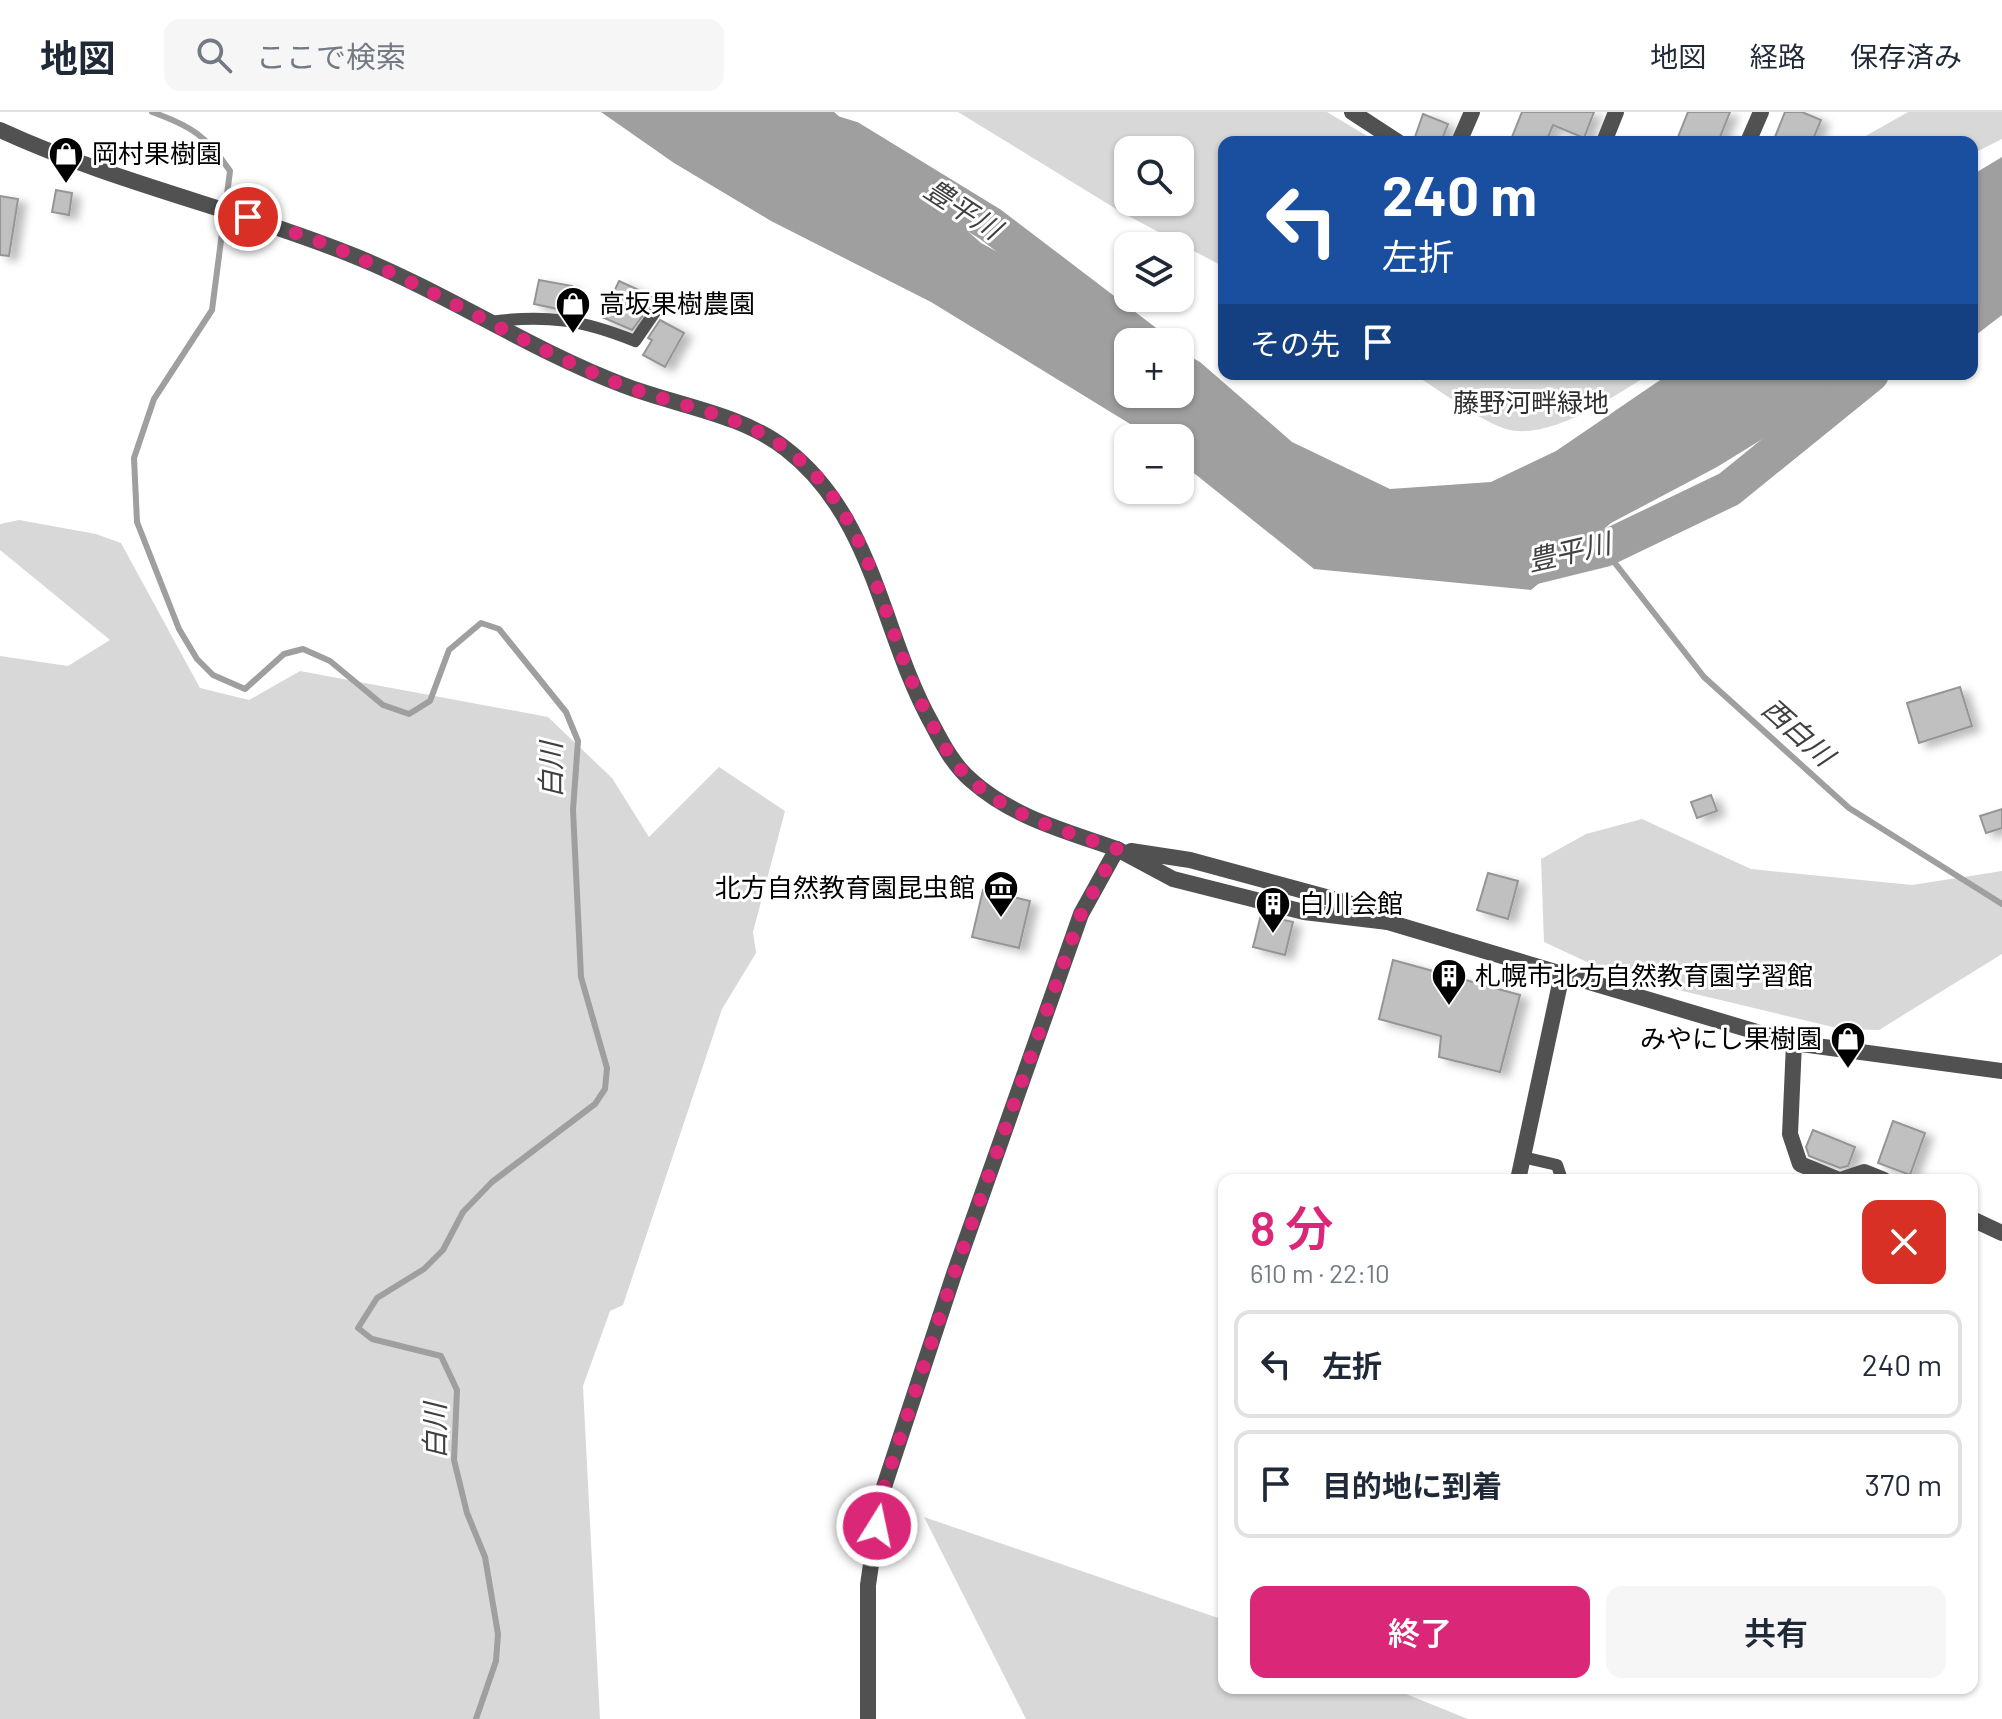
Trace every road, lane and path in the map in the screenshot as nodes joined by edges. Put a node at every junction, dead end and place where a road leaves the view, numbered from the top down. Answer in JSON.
{"nodes":[{"id":1,"x":1352,"y":112,"type":"edge"},
{"id":2,"x":1472,"y":112,"type":"edge"},
{"id":3,"x":1616,"y":112,"type":"edge"},
{"id":4,"x":1761,"y":112,"type":"edge"},
{"id":5,"x":0,"y":130,"type":"edge"},
{"id":6,"x":1389,"y":136,"type":"edge"},
{"id":7,"x":1462,"y":136,"type":"edge"},
{"id":8,"x":1606,"y":136,"type":"edge"},
{"id":9,"x":1751,"y":136,"type":"edge"},
{"id":10,"x":657,"y":309,"type":"dead end"},
{"id":11,"x":487,"y":323,"type":"junction"},
{"id":12,"x":1117,"y":849,"type":"junction"},
{"id":13,"x":1562,"y":974,"type":"junction"},
{"id":14,"x":1794,"y":1043,"type":"junction"},
{"id":15,"x":2002,"y":1071,"type":"edge"},
{"id":16,"x":1523,"y":1157,"type":"junction"},
{"id":17,"x":1519,"y":1174,"type":"edge"},
{"id":18,"x":1560,"y":1174,"type":"edge"},
{"id":19,"x":1825,"y":1174,"type":"edge"},
{"id":20,"x":1978,"y":1222,"type":"edge"},
{"id":21,"x":2002,"y":1233,"type":"edge"},
{"id":22,"x":868,"y":1719,"type":"edge"}],
"edges":[{"from":1,"to":6,"type":"street"},
{"from":2,"to":7,"type":"street"},
{"from":3,"to":8,"type":"street"},
{"from":4,"to":9,"type":"street"},
{"from":5,"to":11,"type":"street"},
{"from":10,"to":11,"type":"lane"},
{"from":11,"to":12,"type":"street"},
{"from":12,"to":13,"type":"street"},
{"from":12,"to":22,"type":"street"},
{"from":13,"to":14,"type":"street"},
{"from":13,"to":16,"type":"street"},
{"from":14,"to":15,"type":"street"},
{"from":14,"to":19,"type":"street"},
{"from":16,"to":17,"type":"street"},
{"from":16,"to":18,"type":"lane"},
{"from":20,"to":21,"type":"street"}]}
